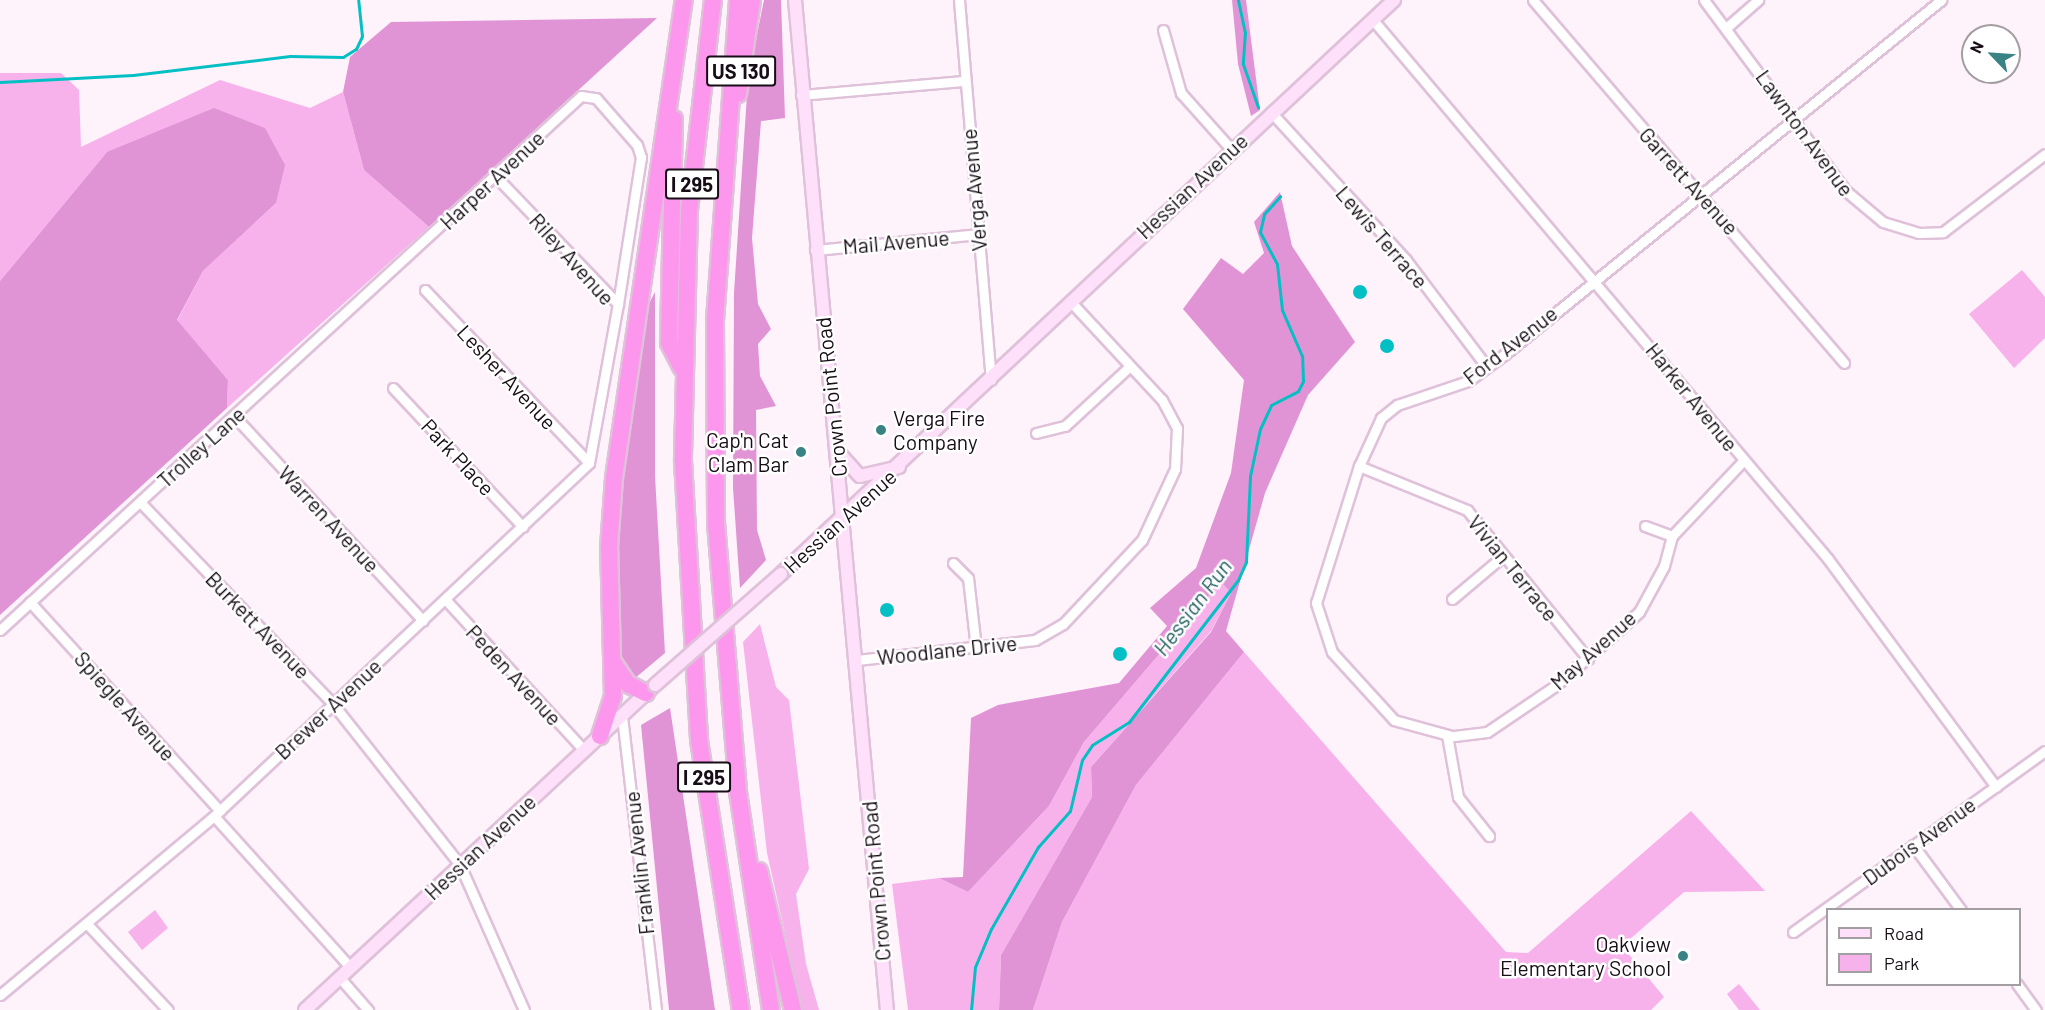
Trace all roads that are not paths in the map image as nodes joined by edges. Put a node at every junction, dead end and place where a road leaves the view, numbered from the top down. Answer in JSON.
{"nodes":[{"id":1,"x":684,"y":0,"type":"edge"},
{"id":2,"x":713,"y":0,"type":"edge"},
{"id":3,"x":738,"y":0,"type":"edge"},
{"id":4,"x":752,"y":0,"type":"edge"},
{"id":5,"x":795,"y":0,"type":"edge"},
{"id":6,"x":959,"y":0,"type":"edge"},
{"id":7,"x":1394,"y":0,"type":"edge"},
{"id":8,"x":1533,"y":0,"type":"edge"},
{"id":9,"x":1704,"y":0,"type":"edge"},
{"id":10,"x":1758,"y":0,"type":"edge"},
{"id":11,"x":1941,"y":0,"type":"edge"},
{"id":12,"x":1373,"y":20,"type":"junction"},
{"id":13,"x":1726,"y":28,"type":"junction"},
{"id":14,"x":1163,"y":30,"type":"dead end"},
{"id":15,"x":678,"y":45,"type":"junction"},
{"id":16,"x":964,"y":81,"type":"junction"},
{"id":17,"x":801,"y":95,"type":"junction"},
{"id":18,"x":1271,"y":112,"type":"junction"},
{"id":19,"x":1796,"y":121,"type":"junction"},
{"id":20,"x":725,"y":141,"type":"junction"},
{"id":21,"x":1231,"y":149,"type":"junction"},
{"id":22,"x":2045,"y":154,"type":"edge"},
{"id":23,"x":497,"y":178,"type":"junction"},
{"id":24,"x":1701,"y":191,"type":"junction"},
{"id":25,"x":977,"y":234,"type":"junction"},
{"id":26,"x":815,"y":250,"type":"junction"},
{"id":27,"x":400,"y":263,"type":"joint"},
{"id":28,"x":1594,"y":278,"type":"junction"},
{"id":29,"x":425,"y":290,"type":"dead end"},
{"id":30,"x":1070,"y":301,"type":"junction"},
{"id":31,"x":618,"y":304,"type":"junction"},
{"id":32,"x":1844,"y":363,"type":"dead end"},
{"id":33,"x":1129,"y":367,"type":"junction"},
{"id":34,"x":1487,"y":368,"type":"junction"},
{"id":35,"x":682,"y":369,"type":"junction"},
{"id":36,"x":991,"y":380,"type":"junction"},
{"id":37,"x":393,"y":388,"type":"dead end"},
{"id":38,"x":235,"y":417,"type":"junction"},
{"id":39,"x":1036,"y":433,"type":"dead end"},
{"id":40,"x":837,"y":450,"type":"junction"},
{"id":41,"x":1743,"y":461,"type":"junction"},
{"id":42,"x":589,"y":464,"type":"junction"},
{"id":43,"x":900,"y":466,"type":"junction"},
{"id":44,"x":1359,"y":466,"type":"junction"},
{"id":45,"x":141,"y":503,"type":"junction"},
{"id":46,"x":843,"y":519,"type":"junction"},
{"id":47,"x":1645,"y":526,"type":"dead end"},
{"id":48,"x":523,"y":527,"type":"junction"},
{"id":49,"x":1672,"y":536,"type":"junction"},
{"id":50,"x":1503,"y":556,"type":"junction"},
{"id":51,"x":953,"y":563,"type":"dead end"},
{"id":52,"x":445,"y":599,"type":"junction"},
{"id":53,"x":1452,"y":599,"type":"dead end"},
{"id":54,"x":30,"y":602,"type":"junction"},
{"id":55,"x":423,"y":621,"type":"junction"},
{"id":56,"x":0,"y":630,"type":"edge"},
{"id":57,"x":976,"y":648,"type":"junction"},
{"id":58,"x":1588,"y":659,"type":"junction"},
{"id":59,"x":857,"y":660,"type":"junction"},
{"id":60,"x":613,"y":661,"type":"junction"},
{"id":61,"x":651,"y":689,"type":"junction"},
{"id":62,"x":333,"y":704,"type":"junction"},
{"id":63,"x":622,"y":716,"type":"junction"},
{"id":64,"x":1447,"y":735,"type":"junction"},
{"id":65,"x":600,"y":736,"type":"junction"},
{"id":66,"x":584,"y":750,"type":"junction"},
{"id":67,"x":2045,"y":752,"type":"edge"},
{"id":68,"x":1996,"y":787,"type":"junction"},
{"id":69,"x":217,"y":814,"type":"junction"},
{"id":70,"x":1489,"y":836,"type":"dead end"},
{"id":71,"x":745,"y":841,"type":"junction"},
{"id":72,"x":1913,"y":845,"type":"junction"},
{"id":73,"x":460,"y":865,"type":"junction"},
{"id":74,"x":1826,"y":908,"type":"edge"},
{"id":75,"x":1826,"y":908,"type":"edge"},
{"id":76,"x":1960,"y":908,"type":"edge"},
{"id":77,"x":89,"y":926,"type":"junction"},
{"id":78,"x":1793,"y":932,"type":"dead end"},
{"id":79,"x":350,"y":967,"type":"junction"},
{"id":80,"x":340,"y":978,"type":"junction"},
{"id":81,"x":2018,"y":986,"type":"edge"},
{"id":82,"x":0,"y":995,"type":"edge"},
{"id":83,"x":653,"y":1008,"type":"edge"},
{"id":84,"x":168,"y":1010,"type":"edge"},
{"id":85,"x":305,"y":1010,"type":"edge"},
{"id":86,"x":368,"y":1010,"type":"edge"},
{"id":87,"x":524,"y":1010,"type":"edge"},
{"id":88,"x":741,"y":1010,"type":"edge"},
{"id":89,"x":771,"y":1010,"type":"edge"},
{"id":90,"x":793,"y":1010,"type":"edge"},
{"id":91,"x":888,"y":1010,"type":"edge"},
{"id":92,"x":2036,"y":1010,"type":"edge"}],
"edges":[{"from":1,"to":15,"type":"highway","number":"US 130"},
{"from":2,"to":35,"type":"highway","number":"I 295"},
{"from":3,"to":20,"type":"highway","number":"I 295"},
{"from":4,"to":20,"type":"highway","number":"US 130"},
{"from":5,"to":17,"type":"main road","name":"Crown Point Road"},
{"from":6,"to":16,"type":"street","name":"Verga Avenue"},
{"from":7,"to":12,"type":"main road","name":"Hessian Avenue"},
{"from":8,"to":24,"type":"street","name":"Garrett Avenue"},
{"from":9,"to":13,"type":"street","name":"Lawnton Avenue"},
{"from":10,"to":13,"type":"street"},
{"from":11,"to":19,"type":"street","name":"Ford Avenue"},
{"from":12,"to":18,"type":"main road","name":"Hessian Avenue"},
{"from":12,"to":28,"type":"street","name":"Harker Avenue"},
{"from":13,"to":19,"type":"street","name":"Lawnton Avenue"},
{"from":14,"to":21,"type":"street"},
{"from":15,"to":35,"type":"highway","number":"US 130"},
{"from":15,"to":60,"type":"highway"},
{"from":16,"to":17,"type":"street"},
{"from":16,"to":25,"type":"street","name":"Verga Avenue"},
{"from":17,"to":26,"type":"main road","name":"Crown Point Road"},
{"from":18,"to":21,"type":"main road","name":"Hessian Avenue"},
{"from":18,"to":34,"type":"street","name":"Lewis Terrace"},
{"from":19,"to":22,"type":"street","name":"Lawnton Avenue"},
{"from":19,"to":24,"type":"street","name":"Ford Avenue"},
{"from":20,"to":71,"type":"highway","number":"I 295"},
{"from":21,"to":30,"type":"main road","name":"Hessian Avenue"},
{"from":23,"to":27,"type":"street","name":"Harper Avenue"},
{"from":23,"to":31,"type":"street","name":"Riley Avenue"},
{"from":23,"to":31,"type":"street","name":"Harper Avenue"},
{"from":24,"to":28,"type":"street","name":"Ford Avenue"},
{"from":24,"to":32,"type":"street","name":"Garrett Avenue"},
{"from":25,"to":26,"type":"street","name":"Mail Avenue"},
{"from":25,"to":36,"type":"street","name":"Verga Avenue"},
{"from":26,"to":40,"type":"main road","name":"Crown Point Road"},
{"from":27,"to":38,"type":"street","name":"Trolley Lane"},
{"from":28,"to":34,"type":"street","name":"Ford Avenue"},
{"from":28,"to":41,"type":"street","name":"Harker Avenue"},
{"from":29,"to":42,"type":"street","name":"Lesher Avenue"},
{"from":30,"to":33,"type":"street","name":"Woodlane Drive"},
{"from":30,"to":36,"type":"main road","name":"Hessian Avenue"},
{"from":31,"to":42,"type":"street","name":"Riley Avenue"},
{"from":33,"to":39,"type":"street"},
{"from":33,"to":57,"type":"street","name":"Woodlane Drive"},
{"from":34,"to":44,"type":"street","name":"Ford Avenue"},
{"from":35,"to":88,"type":"highway","number":"I 295"},
{"from":36,"to":43,"type":"main road","name":"Hessian Avenue"},
{"from":37,"to":48,"type":"street","name":"Park Place"},
{"from":38,"to":45,"type":"street","name":"Trolley Lane"},
{"from":38,"to":55,"type":"street","name":"Warren Avenue"},
{"from":40,"to":43,"type":"main road"},
{"from":40,"to":46,"type":"main road","name":"Crown Point Road"},
{"from":41,"to":49,"type":"street","name":"May Avenue"},
{"from":41,"to":68,"type":"street","name":"Harker Avenue"},
{"from":42,"to":48,"type":"street","name":"Brewer Avenue"},
{"from":43,"to":46,"type":"main road","name":"Hessian Avenue"},
{"from":44,"to":50,"type":"street","name":"Vivian Terrace"},
{"from":44,"to":64,"type":"street","name":"Ford Avenue"},
{"from":45,"to":54,"type":"street","name":"Trolley Lane"},
{"from":45,"to":62,"type":"street","name":"Burkett Avenue"},
{"from":46,"to":59,"type":"main road","name":"Crown Point Road"},
{"from":46,"to":61,"type":"main road","name":"Hessian Avenue","bridge":true},
{"from":47,"to":49,"type":"street"},
{"from":48,"to":52,"type":"street","name":"Brewer Avenue"},
{"from":49,"to":58,"type":"street","name":"May Avenue"},
{"from":50,"to":53,"type":"street"},
{"from":50,"to":58,"type":"street","name":"Vivian Terrace"},
{"from":51,"to":57,"type":"street"},
{"from":52,"to":55,"type":"street","name":"Brewer Avenue"},
{"from":52,"to":66,"type":"street","name":"Peden Avenue"},
{"from":54,"to":56,"type":"street","name":"Trolley Lane"},
{"from":54,"to":69,"type":"street","name":"Spiegle Avenue"},
{"from":55,"to":62,"type":"street","name":"Brewer Avenue"},
{"from":57,"to":59,"type":"street","name":"Woodlane Drive"},
{"from":58,"to":64,"type":"street","name":"May Avenue"},
{"from":59,"to":91,"type":"main road","name":"Crown Point Road"},
{"from":60,"to":61,"type":"highway"},
{"from":60,"to":65,"type":"highway"},
{"from":61,"to":63,"type":"main road","name":"Hessian Avenue"},
{"from":62,"to":69,"type":"street","name":"Brewer Avenue"},
{"from":62,"to":73,"type":"street","name":"Burkett Avenue"},
{"from":63,"to":65,"type":"main road","name":"Hessian Avenue"},
{"from":63,"to":83,"type":"street","name":"Franklin Avenue"},
{"from":64,"to":70,"type":"street"},
{"from":65,"to":66,"type":"main road","name":"Hessian Avenue"},
{"from":66,"to":73,"type":"main road","name":"Hessian Avenue"},
{"from":67,"to":68,"type":"street","name":"Dubois Avenue"},
{"from":68,"to":72,"type":"street","name":"Dubois Avenue"},
{"from":69,"to":77,"type":"street","name":"Brewer Avenue"},
{"from":69,"to":79,"type":"street","name":"Spiegle Avenue"},
{"from":71,"to":89,"type":"highway","number":"I 295"},
{"from":71,"to":90,"type":"highway"},
{"from":72,"to":74,"type":"street","name":"Dubois Avenue"},
{"from":72,"to":76,"type":"street"},
{"from":73,"to":79,"type":"main road","name":"Hessian Avenue"},
{"from":73,"to":87,"type":"street","name":"Burkett Avenue"},
{"from":75,"to":78,"type":"street","name":"Dubois Avenue"},
{"from":77,"to":82,"type":"street","name":"Brewer Avenue"},
{"from":77,"to":84,"type":"street"},
{"from":79,"to":80,"type":"main road","name":"Hessian Avenue"},
{"from":80,"to":85,"type":"main road","name":"Hessian Avenue"},
{"from":80,"to":86,"type":"street"},
{"from":81,"to":92,"type":"street"}]}
